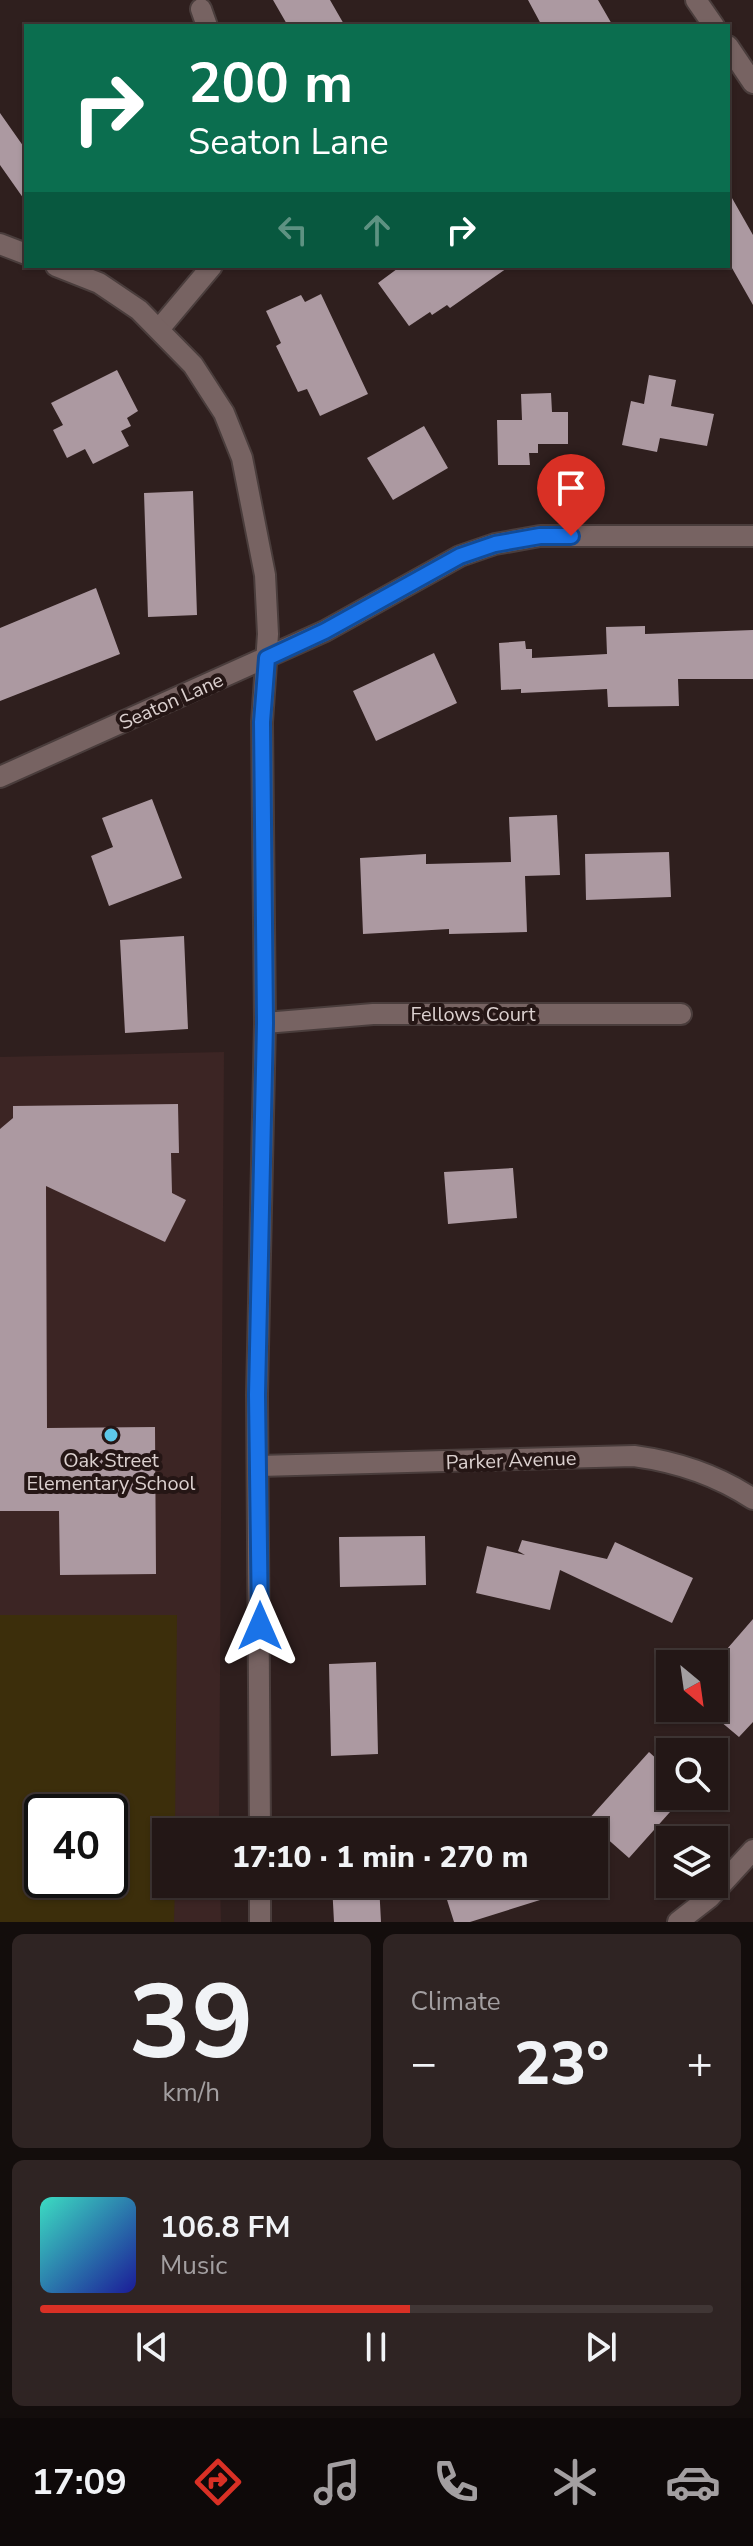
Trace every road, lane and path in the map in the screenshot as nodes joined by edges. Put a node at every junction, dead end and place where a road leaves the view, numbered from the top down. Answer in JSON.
{"nodes":[{"id":1,"x":696,"y":0,"type":"edge"},
{"id":2,"x":713,"y":24,"type":"edge"},
{"id":3,"x":730,"y":49,"type":"edge"},
{"id":4,"x":753,"y":83,"type":"edge"},
{"id":5,"x":0,"y":244,"type":"edge"},
{"id":6,"x":24,"y":253,"type":"edge"},
{"id":7,"x":61,"y":268,"type":"edge"},
{"id":8,"x":210,"y":268,"type":"edge"},
{"id":9,"x":160,"y":328,"type":"junction"},
{"id":10,"x":753,"y":536,"type":"edge"},
{"id":11,"x":267,"y":658,"type":"junction"},
{"id":12,"x":0,"y":777,"type":"edge"},
{"id":13,"x":681,"y":1014,"type":"dead end"},
{"id":14,"x":265,"y":1023,"type":"junction"},
{"id":15,"x":259,"y":1466,"type":"junction"},
{"id":16,"x":753,"y":1499,"type":"edge"},
{"id":17,"x":260,"y":1818,"type":"edge"},
{"id":18,"x":753,"y":1850,"type":"edge"},
{"id":19,"x":260,"y":1898,"type":"edge"},
{"id":20,"x":260,"y":1922,"type":"edge"},
{"id":21,"x":678,"y":1922,"type":"edge"}],
"edges":[{"from":1,"to":2,"type":"street"},
{"from":3,"to":4,"type":"street"},
{"from":5,"to":6,"type":"street"},
{"from":7,"to":9,"type":"street"},
{"from":8,"to":9,"type":"street"},
{"from":9,"to":11,"type":"street"},
{"from":10,"to":11,"type":"street","name":"Seaton Lane"},
{"from":11,"to":12,"type":"street","name":"Seaton Lane"},
{"from":11,"to":14,"type":"street"},
{"from":13,"to":14,"type":"street","name":"Fellows Court"},
{"from":14,"to":15,"type":"street"},
{"from":15,"to":16,"type":"street","name":"Parker Avenue"},
{"from":15,"to":17,"type":"street"},
{"from":18,"to":21,"type":"street"},
{"from":19,"to":20,"type":"street"}]}
